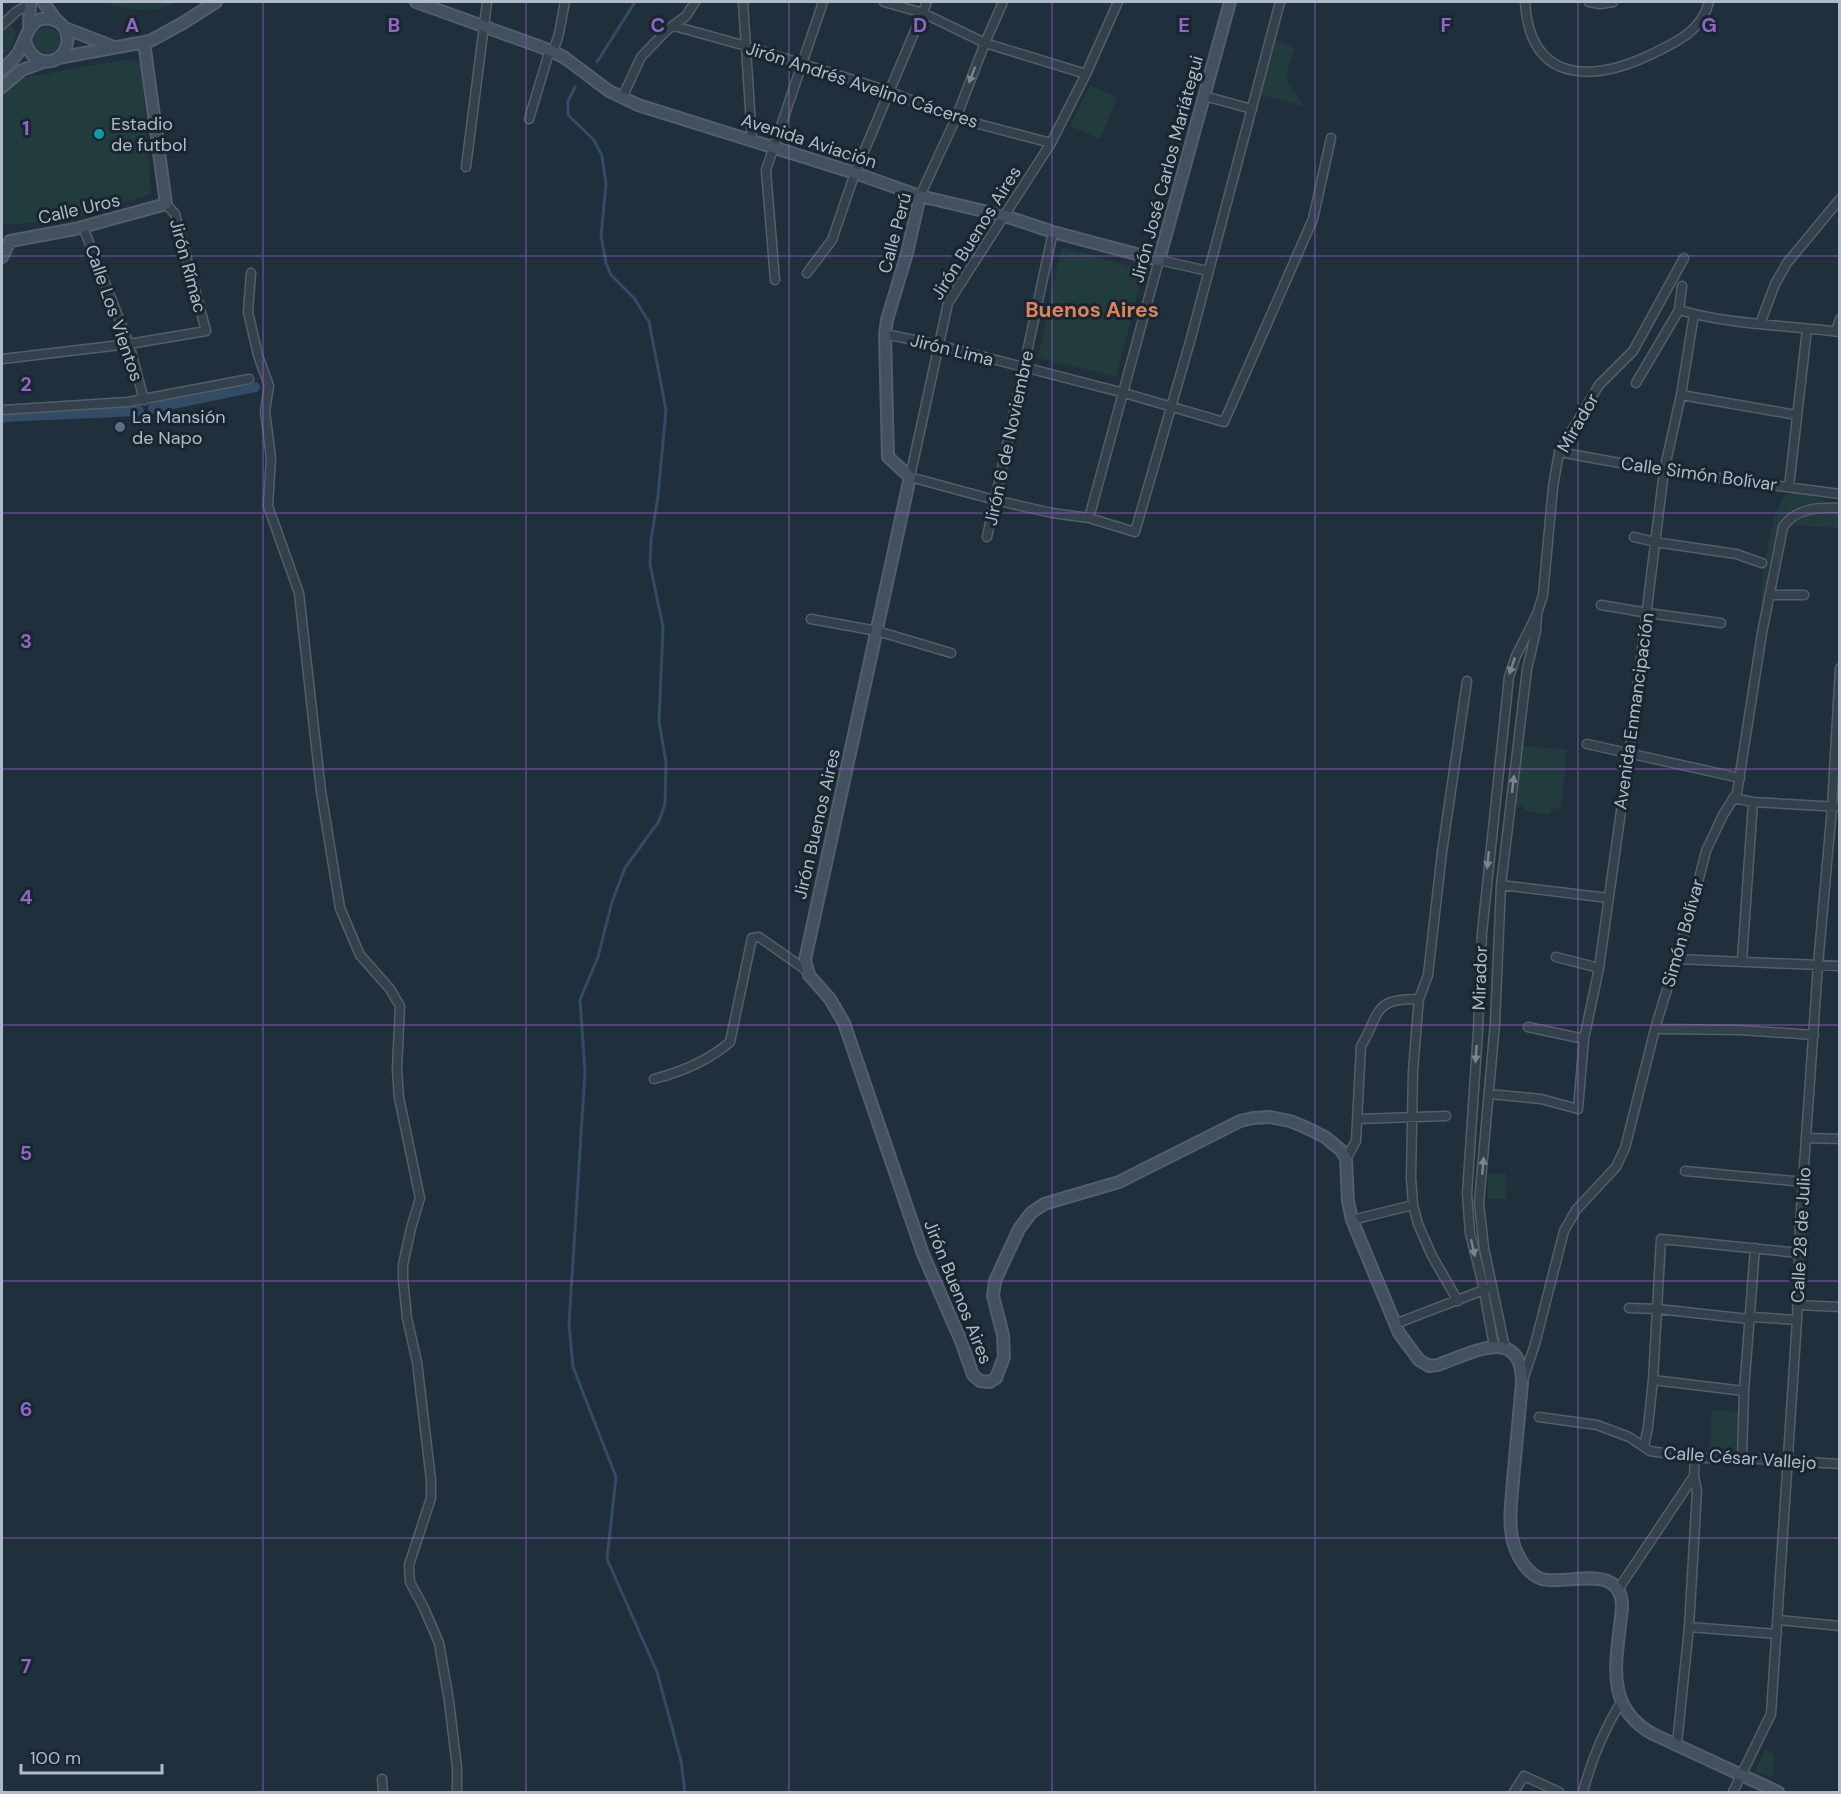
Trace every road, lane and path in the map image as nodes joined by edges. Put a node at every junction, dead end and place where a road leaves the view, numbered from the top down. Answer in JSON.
{"nodes":[{"id":1,"x":43,"y":2,"type":"edge"},
{"id":2,"x":216,"y":2,"type":"edge"},
{"id":3,"x":416,"y":2,"type":"edge"},
{"id":4,"x":488,"y":2,"type":"edge"},
{"id":5,"x":565,"y":2,"type":"edge"},
{"id":6,"x":695,"y":2,"type":"edge"},
{"id":7,"x":742,"y":2,"type":"edge"},
{"id":8,"x":823,"y":2,"type":"edge"},
{"id":9,"x":884,"y":2,"type":"edge"},
{"id":10,"x":927,"y":2,"type":"edge"},
{"id":11,"x":1003,"y":2,"type":"edge"},
{"id":12,"x":1118,"y":2,"type":"edge"},
{"id":13,"x":1230,"y":2,"type":"edge"},
{"id":14,"x":1280,"y":2,"type":"edge"},
{"id":15,"x":1525,"y":2,"type":"edge"},
{"id":16,"x":1589,"y":2,"type":"edge"},
{"id":17,"x":1613,"y":2,"type":"edge"},
{"id":18,"x":1709,"y":2,"type":"edge"},
{"id":19,"x":30,"y":3,"type":"edge"},
{"id":20,"x":923,"y":13,"type":"junction"},
{"id":21,"x":2,"y":25,"type":"edge"},
{"id":22,"x":61,"y":25,"type":"junction"},
{"id":23,"x":484,"y":26,"type":"junction"},
{"id":24,"x":674,"y":26,"type":"junction"},
{"id":25,"x":28,"y":33,"type":"junction"},
{"id":26,"x":144,"y":42,"type":"junction"},
{"id":27,"x":985,"y":42,"type":"junction"},
{"id":28,"x":746,"y":46,"type":"junction"},
{"id":29,"x":117,"y":48,"type":"junction"},
{"id":30,"x":552,"y":51,"type":"junction"},
{"id":31,"x":58,"y":58,"type":"junction"},
{"id":32,"x":46,"y":61,"type":"junction"},
{"id":33,"x":801,"y":64,"type":"junction"},
{"id":34,"x":2,"y":70,"type":"edge"},
{"id":35,"x":1086,"y":74,"type":"junction"},
{"id":36,"x":2,"y":87,"type":"edge"},
{"id":37,"x":888,"y":91,"type":"junction"},
{"id":38,"x":1204,"y":96,"type":"junction"},
{"id":39,"x":622,"y":98,"type":"junction"},
{"id":40,"x":1252,"y":109,"type":"junction"},
{"id":41,"x":956,"y":118,"type":"junction"},
{"id":42,"x":529,"y":119,"type":"dead end"},
{"id":43,"x":1331,"y":138,"type":"dead end"},
{"id":44,"x":752,"y":140,"type":"junction"},
{"id":45,"x":1051,"y":143,"type":"junction"},
{"id":46,"x":772,"y":147,"type":"junction"},
{"id":47,"x":466,"y":167,"type":"dead end"},
{"id":48,"x":855,"y":173,"type":"junction"},
{"id":49,"x":920,"y":196,"type":"junction"},
{"id":50,"x":1839,"y":199,"type":"edge"},
{"id":51,"x":161,"y":206,"type":"junction"},
{"id":52,"x":1005,"y":216,"type":"junction"},
{"id":53,"x":83,"y":227,"type":"junction"},
{"id":54,"x":1053,"y":232,"type":"junction"},
{"id":55,"x":6,"y":239,"type":"edge"},
{"id":56,"x":2,"y":257,"type":"edge"},
{"id":57,"x":1684,"y":258,"type":"dead end"},
{"id":58,"x":1159,"y":260,"type":"junction"},
{"id":59,"x":1208,"y":271,"type":"junction"},
{"id":60,"x":251,"y":273,"type":"dead end"},
{"id":61,"x":807,"y":273,"type":"dead end"},
{"id":62,"x":775,"y":280,"type":"dead end"},
{"id":63,"x":1682,"y":286,"type":"dead end"},
{"id":64,"x":1679,"y":310,"type":"junction"},
{"id":65,"x":1694,"y":314,"type":"junction"},
{"id":66,"x":1839,"y":319,"type":"edge"},
{"id":67,"x":1760,"y":324,"type":"junction"},
{"id":68,"x":1807,"y":329,"type":"junction"},
{"id":69,"x":1838,"y":331,"type":"edge"},
{"id":70,"x":885,"y":334,"type":"junction"},
{"id":71,"x":129,"y":344,"type":"junction"},
{"id":72,"x":939,"y":345,"type":"junction"},
{"id":73,"x":2,"y":359,"type":"edge"},
{"id":74,"x":1024,"y":368,"type":"junction"},
{"id":75,"x":249,"y":379,"type":"dead end"},
{"id":76,"x":1636,"y":383,"type":"dead end"},
{"id":77,"x":1124,"y":393,"type":"junction"},
{"id":78,"x":1681,"y":395,"type":"junction"},
{"id":79,"x":144,"y":400,"type":"junction"},
{"id":80,"x":1171,"y":406,"type":"junction"},
{"id":81,"x":2,"y":410,"type":"edge"},
{"id":82,"x":1797,"y":415,"type":"junction"},
{"id":83,"x":1559,"y":452,"type":"junction"},
{"id":84,"x":1664,"y":471,"type":"junction"},
{"id":85,"x":910,"y":477,"type":"junction"},
{"id":86,"x":1789,"y":487,"type":"junction"},
{"id":87,"x":1839,"y":494,"type":"edge"},
{"id":88,"x":995,"y":500,"type":"junction"},
{"id":89,"x":1839,"y":508,"type":"edge"},
{"id":90,"x":1089,"y":518,"type":"junction"},
{"id":91,"x":987,"y":537,"type":"dead end"},
{"id":92,"x":1634,"y":537,"type":"dead end"},
{"id":93,"x":1655,"y":542,"type":"junction"},
{"id":94,"x":1762,"y":563,"type":"dead end"},
{"id":95,"x":1770,"y":595,"type":"junction"},
{"id":96,"x":1804,"y":595,"type":"dead end"},
{"id":97,"x":1601,"y":604,"type":"dead end"},
{"id":98,"x":1537,"y":614,"type":"junction"},
{"id":99,"x":1648,"y":614,"type":"junction"},
{"id":100,"x":811,"y":619,"type":"dead end"},
{"id":101,"x":1721,"y":623,"type":"dead end"},
{"id":102,"x":877,"y":631,"type":"junction"},
{"id":103,"x":951,"y":653,"type":"dead end"},
{"id":104,"x":1839,"y":668,"type":"edge"},
{"id":105,"x":1467,"y":681,"type":"dead end"},
{"id":106,"x":1587,"y":744,"type":"dead end"},
{"id":107,"x":1629,"y":754,"type":"junction"},
{"id":108,"x":1740,"y":778,"type":"junction"},
{"id":109,"x":1733,"y":798,"type":"junction"},
{"id":110,"x":1753,"y":802,"type":"junction"},
{"id":111,"x":1836,"y":807,"type":"edge"},
{"id":112,"x":1501,"y":885,"type":"junction"},
{"id":113,"x":1608,"y":898,"type":"junction"},
{"id":114,"x":1556,"y":957,"type":"dead end"},
{"id":115,"x":1676,"y":959,"type":"junction"},
{"id":116,"x":1742,"y":960,"type":"junction"},
{"id":117,"x":1818,"y":964,"type":"junction"},
{"id":118,"x":1839,"y":966,"type":"edge"},
{"id":119,"x":1599,"y":968,"type":"junction"},
{"id":120,"x":806,"y":970,"type":"junction"},
{"id":121,"x":1419,"y":999,"type":"junction"},
{"id":122,"x":1656,"y":1025,"type":"junction"},
{"id":123,"x":1528,"y":1027,"type":"dead end"},
{"id":124,"x":1814,"y":1035,"type":"junction"},
{"id":125,"x":1584,"y":1039,"type":"junction"},
{"id":126,"x":654,"y":1079,"type":"dead end"},
{"id":127,"x":1489,"y":1094,"type":"junction"},
{"id":128,"x":1446,"y":1116,"type":"dead end"},
{"id":129,"x":1412,"y":1117,"type":"junction"},
{"id":130,"x":1358,"y":1119,"type":"junction"},
{"id":131,"x":1807,"y":1138,"type":"junction"},
{"id":132,"x":1839,"y":1139,"type":"edge"},
{"id":133,"x":1346,"y":1159,"type":"junction"},
{"id":134,"x":1685,"y":1171,"type":"dead end"},
{"id":135,"x":1804,"y":1182,"type":"junction"},
{"id":136,"x":1413,"y":1205,"type":"junction"},
{"id":137,"x":1352,"y":1220,"type":"junction"},
{"id":138,"x":1755,"y":1248,"type":"junction"},
{"id":139,"x":1799,"y":1253,"type":"junction"},
{"id":140,"x":1492,"y":1287,"type":"junction"},
{"id":141,"x":1483,"y":1290,"type":"junction"},
{"id":142,"x":1458,"y":1301,"type":"junction"},
{"id":143,"x":1797,"y":1305,"type":"junction"},
{"id":144,"x":1839,"y":1307,"type":"edge"},
{"id":145,"x":1629,"y":1308,"type":"dead end"},
{"id":146,"x":1658,"y":1309,"type":"junction"},
{"id":147,"x":1749,"y":1319,"type":"junction"},
{"id":148,"x":1797,"y":1320,"type":"junction"},
{"id":149,"x":1395,"y":1324,"type":"junction"},
{"id":150,"x":1500,"y":1347,"type":"junction"},
{"id":151,"x":1653,"y":1380,"type":"junction"},
{"id":152,"x":1522,"y":1383,"type":"junction"},
{"id":153,"x":1744,"y":1391,"type":"junction"},
{"id":154,"x":1539,"y":1417,"type":"dead end"},
{"id":155,"x":1644,"y":1446,"type":"junction"},
{"id":156,"x":1695,"y":1458,"type":"junction"},
{"id":157,"x":1742,"y":1458,"type":"junction"},
{"id":158,"x":1788,"y":1461,"type":"junction"},
{"id":159,"x":1839,"y":1464,"type":"edge"},
{"id":160,"x":1694,"y":1476,"type":"junction"},
{"id":161,"x":1617,"y":1590,"type":"junction"},
{"id":162,"x":1778,"y":1620,"type":"junction"},
{"id":163,"x":1839,"y":1626,"type":"edge"},
{"id":164,"x":1689,"y":1627,"type":"junction"},
{"id":165,"x":1778,"y":1634,"type":"junction"},
{"id":166,"x":1621,"y":1702,"type":"junction"},
{"id":167,"x":1677,"y":1744,"type":"junction"},
{"id":168,"x":1743,"y":1776,"type":"junction"},
{"id":169,"x":382,"y":1779,"type":"dead end"},
{"id":170,"x":383,"y":1792,"type":"edge"},
{"id":171,"x":457,"y":1792,"type":"edge"},
{"id":172,"x":1514,"y":1792,"type":"edge"},
{"id":173,"x":1558,"y":1792,"type":"edge"},
{"id":174,"x":1583,"y":1792,"type":"edge"},
{"id":175,"x":1733,"y":1792,"type":"edge"},
{"id":176,"x":1778,"y":1792,"type":"edge"}],
"edges":[{"from":1,"to":22,"type":"street"},
{"from":2,"to":26,"type":"street"},
{"from":3,"to":23,"type":"street","name":"Avenida Aviación"},
{"from":4,"to":23,"type":"street"},
{"from":5,"to":30,"type":"street"},
{"from":6,"to":24,"type":"street"},
{"from":7,"to":28,"type":"street"},
{"from":8,"to":33,"type":"street"},
{"from":9,"to":20,"type":"street"},
{"from":10,"to":20,"type":"street"},
{"from":11,"to":27,"type":"street","name":"Calle Perú"},
{"from":12,"to":35,"type":"street","name":"Jirón Buenos Aires"},
{"from":13,"to":38,"type":"street","name":"Jirón José Carlos Mariátegui"},
{"from":14,"to":40,"type":"street"},
{"from":15,"to":18,"type":"street"},
{"from":16,"to":17,"type":"street"},
{"from":19,"to":21,"type":"street"},
{"from":19,"to":25,"type":"street"},
{"from":20,"to":27,"type":"street"},
{"from":20,"to":37,"type":"street"},
{"from":22,"to":25,"type":"street"},
{"from":22,"to":29,"type":"street"},
{"from":22,"to":31,"type":"street"},
{"from":23,"to":30,"type":"street","name":"Avenida Aviación"},
{"from":23,"to":47,"type":"street"},
{"from":24,"to":28,"type":"street","name":"Jirón Andrés Avelino Cáceres"},
{"from":24,"to":39,"type":"street"},
{"from":25,"to":32,"type":"street"},
{"from":25,"to":34,"type":"street"},
{"from":26,"to":29,"type":"street"},
{"from":26,"to":51,"type":"street"},
{"from":27,"to":35,"type":"street"},
{"from":27,"to":41,"type":"street","name":"Calle Perú","one_way":true},
{"from":28,"to":33,"type":"street","name":"Jirón Andrés Avelino Cáceres"},
{"from":28,"to":44,"type":"street"},
{"from":29,"to":31,"type":"street"},
{"from":30,"to":39,"type":"street","name":"Avenida Aviación"},
{"from":30,"to":42,"type":"street"},
{"from":31,"to":32,"type":"street"},
{"from":32,"to":36,"type":"street"},
{"from":33,"to":37,"type":"street","name":"Jirón Andrés Avelino Cáceres"},
{"from":33,"to":46,"type":"street"},
{"from":35,"to":45,"type":"street","name":"Jirón Buenos Aires"},
{"from":37,"to":41,"type":"street","name":"Jirón Andrés Avelino Cáceres"},
{"from":37,"to":48,"type":"street"},
{"from":38,"to":40,"type":"street"},
{"from":38,"to":58,"type":"street","name":"Jirón José Carlos Mariátegui"},
{"from":39,"to":44,"type":"street","name":"Avenida Aviación"},
{"from":40,"to":59,"type":"street"},
{"from":41,"to":45,"type":"street","name":"Jirón Andrés Avelino Cáceres"},
{"from":41,"to":49,"type":"street","name":"Calle Perú"},
{"from":43,"to":80,"type":"street","name":"Jirón Lima"},
{"from":44,"to":46,"type":"street","name":"Avenida Aviación"},
{"from":45,"to":52,"type":"street","name":"Jirón Buenos Aires"},
{"from":46,"to":48,"type":"street","name":"Avenida Aviación"},
{"from":46,"to":62,"type":"street"},
{"from":48,"to":49,"type":"street","name":"Avenida Aviación"},
{"from":48,"to":61,"type":"street"},
{"from":49,"to":52,"type":"street","name":"Avenida Aviación"},
{"from":49,"to":70,"type":"street","name":"Calle Perú"},
{"from":50,"to":67,"type":"street"},
{"from":51,"to":53,"type":"street","name":"Calle Uros"},
{"from":51,"to":71,"type":"street","name":"Jirón Rímac"},
{"from":52,"to":54,"type":"street","name":"Avenida Aviación"},
{"from":52,"to":72,"type":"street","name":"Jirón Buenos Aires"},
{"from":53,"to":55,"type":"street","name":"Calle Uros"},
{"from":53,"to":71,"type":"street","name":"Calle Los Vientos"},
{"from":54,"to":58,"type":"street","name":"Avenida Aviación"},
{"from":54,"to":74,"type":"street","name":"Jirón 6 de Noviembre"},
{"from":55,"to":56,"type":"street"},
{"from":57,"to":83,"type":"street","name":"Mirador"},
{"from":58,"to":59,"type":"street","name":"Avenida Aviación"},
{"from":58,"to":77,"type":"street","name":"Jirón José Carlos Mariátegui"},
{"from":59,"to":80,"type":"street"},
{"from":60,"to":171,"type":"street"},
{"from":63,"to":64,"type":"street"},
{"from":64,"to":65,"type":"street"},
{"from":64,"to":76,"type":"street"},
{"from":65,"to":67,"type":"street"},
{"from":65,"to":78,"type":"street","name":"Avenida Enmancipación"},
{"from":66,"to":69,"type":"street"},
{"from":67,"to":68,"type":"street"},
{"from":68,"to":69,"type":"street"},
{"from":68,"to":82,"type":"street"},
{"from":70,"to":72,"type":"street","name":"Jirón Lima"},
{"from":70,"to":85,"type":"street","name":"Calle Perú"},
{"from":71,"to":73,"type":"street"},
{"from":71,"to":79,"type":"street","name":"Calle Los Vientos"},
{"from":72,"to":74,"type":"street","name":"Jirón Lima"},
{"from":72,"to":85,"type":"street","name":"Jirón Buenos Aires"},
{"from":74,"to":77,"type":"street","name":"Jirón Lima"},
{"from":74,"to":88,"type":"street","name":"Jirón 6 de Noviembre"},
{"from":75,"to":79,"type":"street"},
{"from":77,"to":80,"type":"street","name":"Jirón Lima"},
{"from":77,"to":90,"type":"street","name":"Jirón José Carlos Mariátegui"},
{"from":78,"to":82,"type":"street"},
{"from":78,"to":84,"type":"street","name":"Avenida Enmancipación"},
{"from":79,"to":81,"type":"street"},
{"from":80,"to":90,"type":"street"},
{"from":82,"to":86,"type":"street"},
{"from":83,"to":84,"type":"street","name":"Calle Simón Bolívar"},
{"from":83,"to":98,"type":"street","name":"Mirador"},
{"from":84,"to":86,"type":"street","name":"Calle Simón Bolívar"},
{"from":84,"to":93,"type":"street","name":"Avenida Enmancipación"},
{"from":85,"to":88,"type":"street"},
{"from":85,"to":102,"type":"street","name":"Jirón Buenos Aires"},
{"from":86,"to":87,"type":"street","name":"Calle Simón Bolívar"},
{"from":88,"to":90,"type":"street"},
{"from":88,"to":91,"type":"street","name":"Jirón 6 de Noviembre"},
{"from":89,"to":95,"type":"street","name":"Simón Bolívar"},
{"from":92,"to":93,"type":"street"},
{"from":93,"to":94,"type":"street"},
{"from":93,"to":99,"type":"street","name":"Avenida Enmancipación"},
{"from":95,"to":96,"type":"street"},
{"from":95,"to":108,"type":"street","name":"Simón Bolívar"},
{"from":97,"to":99,"type":"street"},
{"from":112,"to":98,"type":"street","name":"Mirador","one_way":true},
{"from":98,"to":141,"type":"street","name":"Mirador","one_way":true},
{"from":99,"to":101,"type":"street"},
{"from":99,"to":107,"type":"street","name":"Avenida Enmancipación"},
{"from":100,"to":102,"type":"street"},
{"from":102,"to":103,"type":"street"},
{"from":102,"to":120,"type":"street","name":"Jirón Buenos Aires"},
{"from":104,"to":111,"type":"street","name":"Calle 28 de Julio"},
{"from":105,"to":121,"type":"street"},
{"from":106,"to":107,"type":"street"},
{"from":107,"to":108,"type":"street"},
{"from":107,"to":113,"type":"street","name":"Avenida Enmancipación"},
{"from":108,"to":109,"type":"street","name":"Simón Bolívar"},
{"from":109,"to":110,"type":"street"},
{"from":109,"to":115,"type":"street","name":"Simón Bolívar"},
{"from":110,"to":111,"type":"street"},
{"from":110,"to":116,"type":"street"},
{"from":111,"to":117,"type":"street","name":"Calle 28 de Julio"},
{"from":112,"to":113,"type":"street"},
{"from":112,"to":127,"type":"street","name":"Mirador"},
{"from":113,"to":119,"type":"street","name":"Avenida Enmancipación"},
{"from":114,"to":119,"type":"street"},
{"from":115,"to":116,"type":"street"},
{"from":115,"to":122,"type":"street","name":"Simón Bolívar"},
{"from":116,"to":117,"type":"street"},
{"from":117,"to":118,"type":"street"},
{"from":117,"to":124,"type":"street","name":"Calle 28 de Julio"},
{"from":119,"to":125,"type":"street","name":"Avenida Enmancipación"},
{"from":120,"to":126,"type":"street"},
{"from":120,"to":133,"type":"street","name":"Jirón Buenos Aires"},
{"from":121,"to":129,"type":"street"},
{"from":121,"to":130,"type":"street"},
{"from":122,"to":124,"type":"street"},
{"from":122,"to":152,"type":"street","name":"Simón Bolívar"},
{"from":123,"to":125,"type":"street"},
{"from":124,"to":131,"type":"street","name":"Calle 28 de Julio"},
{"from":125,"to":127,"type":"street","name":"Avenida Enmancipación"},
{"from":140,"to":127,"type":"street","name":"Mirador","one_way":true},
{"from":128,"to":129,"type":"street"},
{"from":129,"to":130,"type":"street"},
{"from":129,"to":136,"type":"street"},
{"from":130,"to":133,"type":"street"},
{"from":131,"to":132,"type":"street"},
{"from":131,"to":135,"type":"street","name":"Calle 28 de Julio"},
{"from":133,"to":137,"type":"street"},
{"from":134,"to":135,"type":"street"},
{"from":135,"to":139,"type":"street","name":"Calle 28 de Julio"},
{"from":136,"to":137,"type":"street"},
{"from":136,"to":142,"type":"street"},
{"from":137,"to":149,"type":"street"},
{"from":138,"to":139,"type":"street"},
{"from":138,"to":146,"type":"street"},
{"from":138,"to":147,"type":"street"},
{"from":139,"to":143,"type":"street","name":"Calle 28 de Julio"},
{"from":140,"to":141,"type":"street"},
{"from":140,"to":150,"type":"street","name":"Mirador"},
{"from":141,"to":142,"type":"street"},
{"from":141,"to":150,"type":"street","name":"Mirador"},
{"from":142,"to":149,"type":"street"},
{"from":143,"to":144,"type":"street"},
{"from":143,"to":148,"type":"street","name":"Calle 28 de Julio"},
{"from":145,"to":146,"type":"street"},
{"from":146,"to":147,"type":"street"},
{"from":146,"to":151,"type":"street"},
{"from":147,"to":148,"type":"street"},
{"from":147,"to":153,"type":"street"},
{"from":148,"to":158,"type":"street","name":"Calle 28 de Julio"},
{"from":149,"to":150,"type":"street"},
{"from":150,"to":152,"type":"street"},
{"from":151,"to":153,"type":"street"},
{"from":151,"to":155,"type":"street"},
{"from":152,"to":161,"type":"street"},
{"from":153,"to":157,"type":"street"},
{"from":154,"to":155,"type":"street","name":"Calle César Vallejo"},
{"from":155,"to":156,"type":"street","name":"Calle César Vallejo"},
{"from":156,"to":157,"type":"street","name":"Calle César Vallejo"},
{"from":156,"to":160,"type":"street"},
{"from":157,"to":158,"type":"street","name":"Calle César Vallejo"},
{"from":158,"to":159,"type":"street","name":"Calle César Vallejo"},
{"from":158,"to":162,"type":"street","name":"Calle 28 de Julio"},
{"from":160,"to":161,"type":"street"},
{"from":160,"to":164,"type":"street"},
{"from":161,"to":166,"type":"street"},
{"from":162,"to":163,"type":"street"},
{"from":162,"to":165,"type":"street","name":"Calle 28 de Julio"},
{"from":164,"to":165,"type":"street"},
{"from":164,"to":167,"type":"street"},
{"from":165,"to":168,"type":"street","name":"Calle 28 de Julio"},
{"from":166,"to":167,"type":"street"},
{"from":166,"to":174,"type":"street"},
{"from":167,"to":168,"type":"street"},
{"from":168,"to":175,"type":"street","name":"Calle 28 de Julio"},
{"from":168,"to":176,"type":"street"},
{"from":169,"to":170,"type":"street"},
{"from":172,"to":173,"type":"street"}]}
